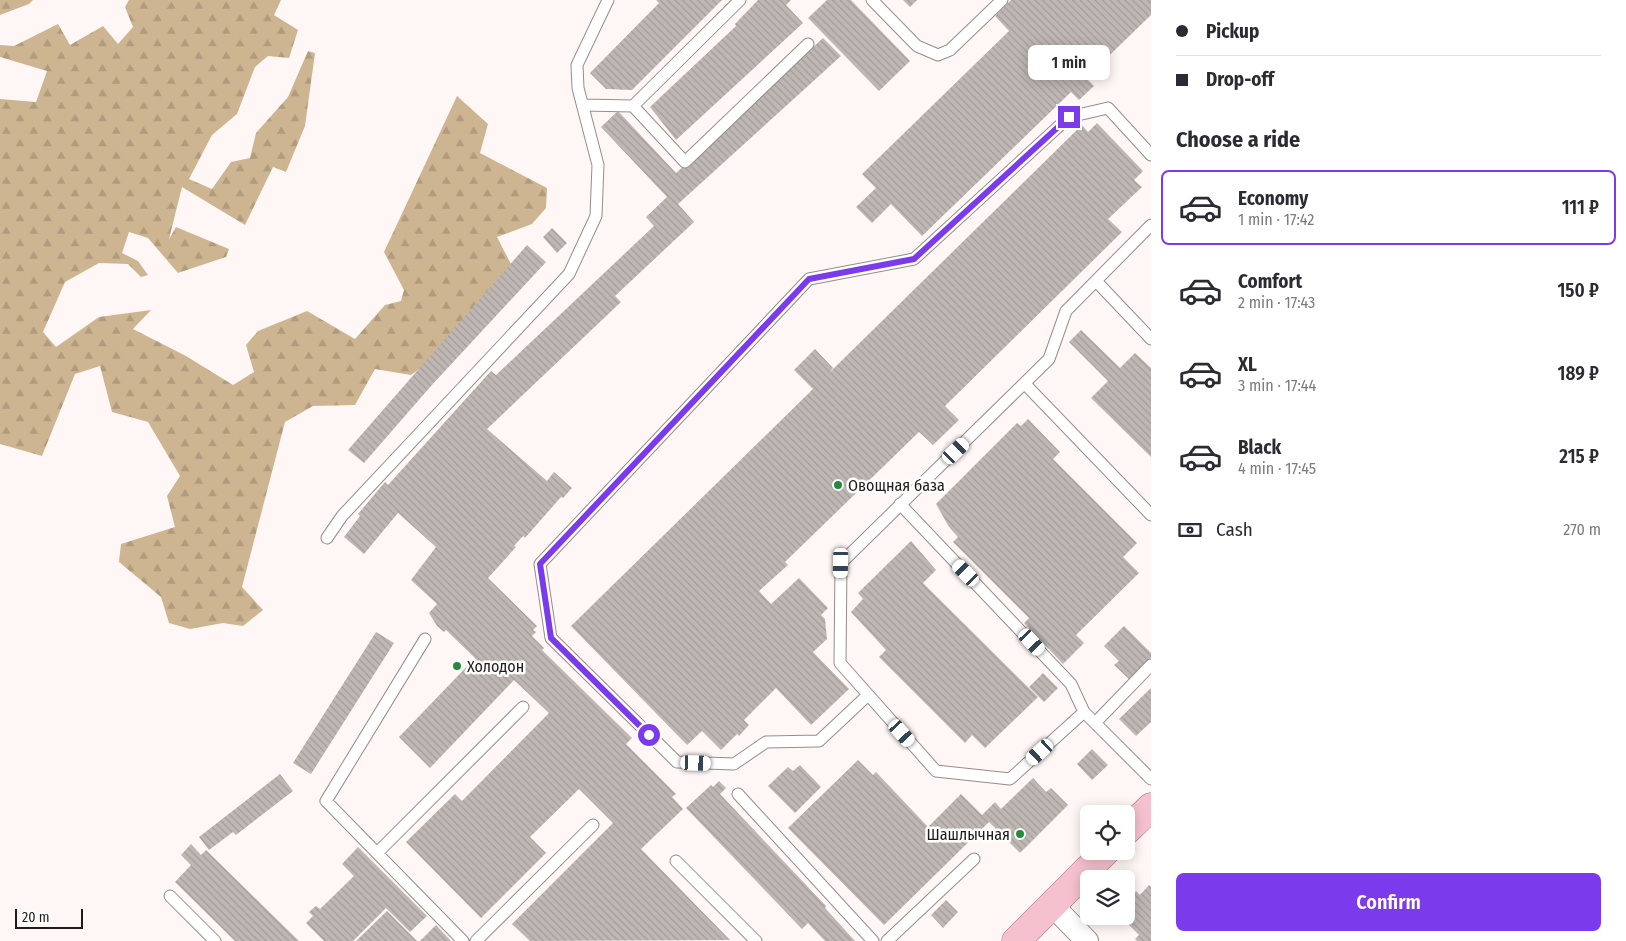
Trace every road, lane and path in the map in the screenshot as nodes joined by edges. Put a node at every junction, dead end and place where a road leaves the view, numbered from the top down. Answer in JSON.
{"nodes":[{"id":1,"x":608,"y":0,"type":"edge"},
{"id":2,"x":740,"y":0,"type":"edge"},
{"id":3,"x":872,"y":0,"type":"edge"},
{"id":4,"x":1002,"y":0,"type":"edge"},
{"id":5,"x":808,"y":44,"type":"dead end"},
{"id":6,"x":582,"y":105,"type":"junction"},
{"id":7,"x":633,"y":106,"type":"junction"},
{"id":8,"x":1151,"y":155,"type":"edge"},
{"id":9,"x":1151,"y":225,"type":"edge"},
{"id":10,"x":1096,"y":281,"type":"junction"},
{"id":11,"x":1151,"y":339,"type":"edge"},
{"id":12,"x":1025,"y":384,"type":"junction"},
{"id":13,"x":900,"y":504,"type":"junction"},
{"id":14,"x":1151,"y":515,"type":"edge"},
{"id":15,"x":327,"y":538,"type":"dead end"},
{"id":16,"x":425,"y":639,"type":"dead end"},
{"id":17,"x":1151,"y":665,"type":"edge"},
{"id":18,"x":868,"y":695,"type":"junction"},
{"id":19,"x":523,"y":707,"type":"dead end"},
{"id":20,"x":1084,"y":712,"type":"junction"},
{"id":21,"x":1095,"y":723,"type":"junction"},
{"id":22,"x":1151,"y":779,"type":"edge"},
{"id":23,"x":738,"y":794,"type":"dead end"},
{"id":24,"x":1151,"y":806,"type":"edge"},
{"id":25,"x":1135,"y":822,"type":"edge"},
{"id":26,"x":593,"y":825,"type":"dead end"},
{"id":27,"x":377,"y":853,"type":"junction"},
{"id":28,"x":974,"y":858,"type":"dead end"},
{"id":29,"x":1097,"y":860,"type":"edge"},
{"id":30,"x":676,"y":861,"type":"dead end"},
{"id":31,"x":170,"y":896,"type":"dead end"},
{"id":32,"x":1052,"y":905,"type":"junction"},
{"id":33,"x":215,"y":941,"type":"edge"},
{"id":34,"x":463,"y":941,"type":"edge"},
{"id":35,"x":476,"y":941,"type":"edge"},
{"id":36,"x":756,"y":941,"type":"edge"},
{"id":37,"x":873,"y":941,"type":"edge"},
{"id":38,"x":887,"y":941,"type":"edge"},
{"id":39,"x":1016,"y":941,"type":"edge"},
{"id":40,"x":1087,"y":941,"type":"edge"}],
"edges":[{"from":1,"to":6,"type":"lane"},
{"from":2,"to":7,"type":"lane"},
{"from":3,"to":4,"type":"lane"},
{"from":5,"to":7,"type":"lane"},
{"from":6,"to":7,"type":"lane"},
{"from":6,"to":15,"type":"lane"},
{"from":8,"to":18,"type":"lane"},
{"from":9,"to":10,"type":"lane"},
{"from":10,"to":11,"type":"lane"},
{"from":10,"to":12,"type":"lane"},
{"from":12,"to":13,"type":"lane"},
{"from":12,"to":14,"type":"lane"},
{"from":13,"to":18,"type":"lane"},
{"from":13,"to":20,"type":"lane"},
{"from":16,"to":27,"type":"lane"},
{"from":17,"to":21,"type":"lane"},
{"from":18,"to":20,"type":"lane"},
{"from":19,"to":27,"type":"lane"},
{"from":20,"to":21,"type":"lane"},
{"from":21,"to":22,"type":"lane"},
{"from":23,"to":37,"type":"lane"},
{"from":24,"to":25,"type":"main road"},
{"from":26,"to":35,"type":"lane"},
{"from":27,"to":34,"type":"lane"},
{"from":28,"to":38,"type":"lane"},
{"from":29,"to":32,"type":"main road"},
{"from":30,"to":36,"type":"lane"},
{"from":31,"to":33,"type":"lane"},
{"from":32,"to":39,"type":"main road"},
{"from":32,"to":40,"type":"street"}]}
